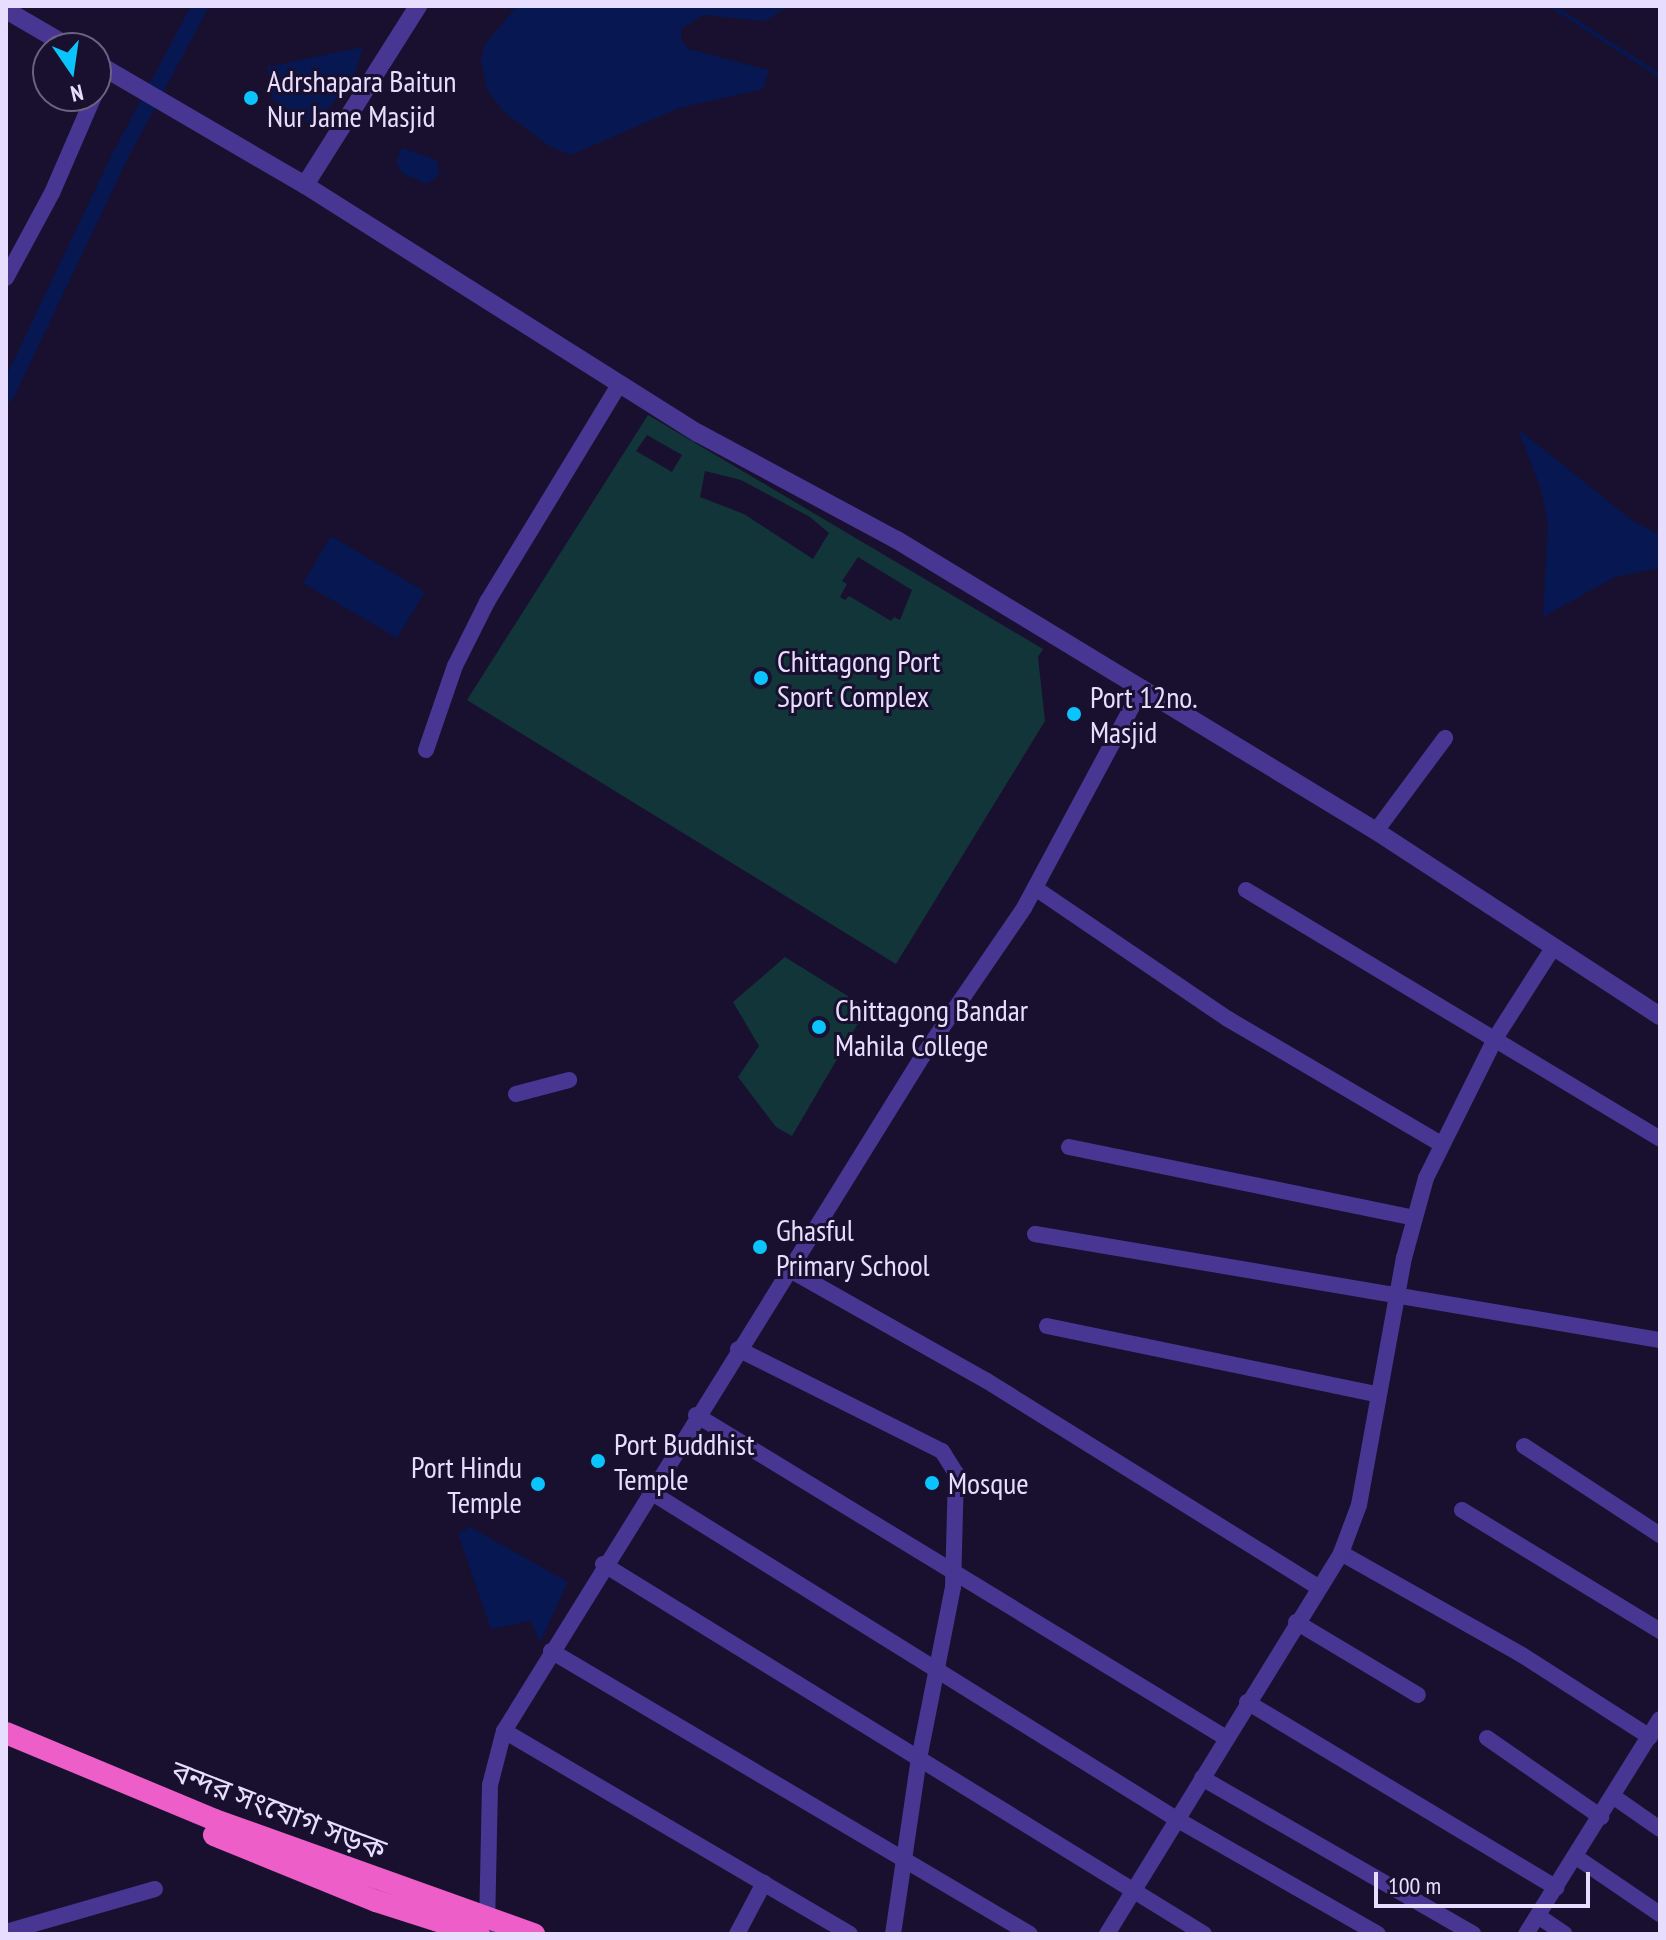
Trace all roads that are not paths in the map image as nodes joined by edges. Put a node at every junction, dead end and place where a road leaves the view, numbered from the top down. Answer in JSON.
{"nodes":[{"id":1,"x":418,"y":6,"type":"edge"},
{"id":2,"x":6,"y":10,"type":"edge"},
{"id":3,"x":44,"y":32,"type":"edge"},
{"id":4,"x":112,"y":72,"type":"edge"},
{"id":5,"x":87,"y":112,"type":"edge"},
{"id":6,"x":305,"y":185,"type":"junction"},
{"id":7,"x":12,"y":253,"type":"edge"},
{"id":8,"x":6,"y":278,"type":"edge"},
{"id":9,"x":619,"y":385,"type":"junction"},
{"id":10,"x":1142,"y":688,"type":"junction"},
{"id":11,"x":1445,"y":738,"type":"dead end"},
{"id":12,"x":426,"y":750,"type":"dead end"},
{"id":13,"x":1376,"y":831,"type":"junction"},
{"id":14,"x":1035,"y":888,"type":"junction"},
{"id":15,"x":1246,"y":890,"type":"dead end"},
{"id":16,"x":1553,"y":948,"type":"junction"},
{"id":17,"x":1660,"y":1016,"type":"edge"},
{"id":18,"x":1496,"y":1037,"type":"junction"},
{"id":19,"x":569,"y":1080,"type":"dead end"},
{"id":20,"x":516,"y":1094,"type":"dead end"},
{"id":21,"x":1660,"y":1139,"type":"edge"},
{"id":22,"x":1439,"y":1143,"type":"junction"},
{"id":23,"x":1069,"y":1147,"type":"dead end"},
{"id":24,"x":1415,"y":1218,"type":"junction"},
{"id":25,"x":1035,"y":1234,"type":"dead end"},
{"id":26,"x":790,"y":1270,"type":"junction"},
{"id":27,"x":1397,"y":1294,"type":"junction"},
{"id":28,"x":1047,"y":1326,"type":"dead end"},
{"id":29,"x":1660,"y":1340,"type":"edge"},
{"id":30,"x":738,"y":1349,"type":"junction"},
{"id":31,"x":1376,"y":1394,"type":"junction"},
{"id":32,"x":696,"y":1415,"type":"junction"},
{"id":33,"x":1524,"y":1446,"type":"dead end"},
{"id":34,"x":649,"y":1491,"type":"junction"},
{"id":35,"x":1462,"y":1510,"type":"dead end"},
{"id":36,"x":1660,"y":1535,"type":"edge"},
{"id":37,"x":1341,"y":1553,"type":"junction"},
{"id":38,"x":603,"y":1564,"type":"junction"},
{"id":39,"x":955,"y":1572,"type":"junction"},
{"id":40,"x":1318,"y":1587,"type":"junction"},
{"id":41,"x":1296,"y":1622,"type":"junction"},
{"id":42,"x":1660,"y":1631,"type":"edge"},
{"id":43,"x":551,"y":1651,"type":"junction"},
{"id":44,"x":938,"y":1669,"type":"junction"},
{"id":45,"x":1418,"y":1695,"type":"dead end"},
{"id":46,"x":1247,"y":1702,"type":"junction"},
{"id":47,"x":1660,"y":1719,"type":"edge"},
{"id":48,"x":504,"y":1731,"type":"junction"},
{"id":49,"x":6,"y":1733,"type":"edge"},
{"id":50,"x":1650,"y":1737,"type":"junction"},
{"id":51,"x":1226,"y":1738,"type":"junction"},
{"id":52,"x":1487,"y":1738,"type":"dead end"},
{"id":53,"x":6,"y":1748,"type":"edge"},
{"id":54,"x":919,"y":1758,"type":"junction"},
{"id":55,"x":1202,"y":1778,"type":"junction"},
{"id":56,"x":1614,"y":1797,"type":"junction"},
{"id":57,"x":1601,"y":1817,"type":"junction"},
{"id":58,"x":1178,"y":1820,"type":"junction"},
{"id":59,"x":1660,"y":1829,"type":"edge"},
{"id":60,"x":1576,"y":1857,"type":"junction"},
{"id":61,"x":904,"y":1863,"type":"junction"},
{"id":62,"x":764,"y":1883,"type":"junction"},
{"id":63,"x":1556,"y":1888,"type":"junction"},
{"id":64,"x":155,"y":1889,"type":"dead end"},
{"id":65,"x":1134,"y":1891,"type":"junction"},
{"id":66,"x":1660,"y":1914,"type":"edge"},
{"id":67,"x":1538,"y":1916,"type":"junction"},
{"id":68,"x":484,"y":1929,"type":"edge"},
{"id":69,"x":6,"y":1932,"type":"edge"},
{"id":70,"x":534,"y":1934,"type":"edge"},
{"id":71,"x":737,"y":1934,"type":"edge"},
{"id":72,"x":850,"y":1934,"type":"edge"},
{"id":73,"x":893,"y":1934,"type":"edge"},
{"id":74,"x":1030,"y":1934,"type":"edge"},
{"id":75,"x":1107,"y":1934,"type":"edge"},
{"id":76,"x":1204,"y":1934,"type":"edge"},
{"id":77,"x":1378,"y":1934,"type":"edge"},
{"id":78,"x":1473,"y":1934,"type":"edge"},
{"id":79,"x":1526,"y":1934,"type":"edge"},
{"id":80,"x":1565,"y":1934,"type":"edge"}],
"edges":[{"from":1,"to":6,"type":"street"},
{"from":2,"to":3,"type":"street"},
{"from":4,"to":6,"type":"street"},
{"from":5,"to":7,"type":"street"},
{"from":6,"to":9,"type":"street"},
{"from":7,"to":8,"type":"street"},
{"from":9,"to":10,"type":"street"},
{"from":9,"to":12,"type":"street"},
{"from":10,"to":13,"type":"street"},
{"from":10,"to":14,"type":"street"},
{"from":11,"to":13,"type":"street"},
{"from":13,"to":16,"type":"street"},
{"from":14,"to":22,"type":"street"},
{"from":14,"to":26,"type":"street"},
{"from":15,"to":18,"type":"street"},
{"from":16,"to":17,"type":"street"},
{"from":16,"to":18,"type":"street"},
{"from":18,"to":21,"type":"street"},
{"from":18,"to":22,"type":"street"},
{"from":19,"to":20,"type":"street"},
{"from":22,"to":24,"type":"street"},
{"from":23,"to":24,"type":"street"},
{"from":24,"to":27,"type":"street"},
{"from":25,"to":27,"type":"street"},
{"from":26,"to":30,"type":"street"},
{"from":26,"to":40,"type":"street"},
{"from":27,"to":29,"type":"street"},
{"from":27,"to":31,"type":"street"},
{"from":28,"to":31,"type":"street"},
{"from":30,"to":32,"type":"street"},
{"from":30,"to":39,"type":"street"},
{"from":31,"to":37,"type":"street"},
{"from":32,"to":34,"type":"street"},
{"from":32,"to":39,"type":"street"},
{"from":33,"to":36,"type":"street"},
{"from":34,"to":38,"type":"street"},
{"from":34,"to":44,"type":"street"},
{"from":35,"to":42,"type":"street"},
{"from":37,"to":40,"type":"street"},
{"from":37,"to":50,"type":"street"},
{"from":38,"to":43,"type":"street"},
{"from":38,"to":54,"type":"street"},
{"from":39,"to":44,"type":"street"},
{"from":39,"to":51,"type":"street"},
{"from":40,"to":41,"type":"street"},
{"from":41,"to":45,"type":"street"},
{"from":41,"to":46,"type":"street"},
{"from":43,"to":48,"type":"street"},
{"from":43,"to":61,"type":"street"},
{"from":44,"to":54,"type":"street"},
{"from":44,"to":58,"type":"street"},
{"from":46,"to":51,"type":"street"},
{"from":46,"to":63,"type":"street"},
{"from":47,"to":50,"type":"street"},
{"from":48,"to":62,"type":"street"},
{"from":48,"to":68,"type":"street"},
{"from":49,"to":68,"type":"highway","name":"বন্দর সংযোগ সড়ক"},
{"from":50,"to":56,"type":"street"},
{"from":51,"to":55,"type":"street"},
{"from":52,"to":57,"type":"street"},
{"from":53,"to":68,"type":"highway","name":"বন্দর সংযোগ সড়ক"},
{"from":54,"to":61,"type":"street"},
{"from":54,"to":65,"type":"street"},
{"from":55,"to":58,"type":"street"},
{"from":55,"to":78,"type":"street"},
{"from":56,"to":57,"type":"street"},
{"from":56,"to":59,"type":"street"},
{"from":57,"to":60,"type":"street"},
{"from":58,"to":65,"type":"street"},
{"from":58,"to":77,"type":"street"},
{"from":60,"to":63,"type":"street"},
{"from":60,"to":66,"type":"street"},
{"from":61,"to":73,"type":"street"},
{"from":61,"to":74,"type":"street"},
{"from":62,"to":71,"type":"street"},
{"from":62,"to":72,"type":"street"},
{"from":63,"to":67,"type":"street"},
{"from":64,"to":69,"type":"street"},
{"from":65,"to":75,"type":"street"},
{"from":65,"to":76,"type":"street"},
{"from":67,"to":79,"type":"street"},
{"from":67,"to":80,"type":"street"},
{"from":68,"to":70,"type":"highway","name":"বন্দর সংযোগ সড়ক"}]}
